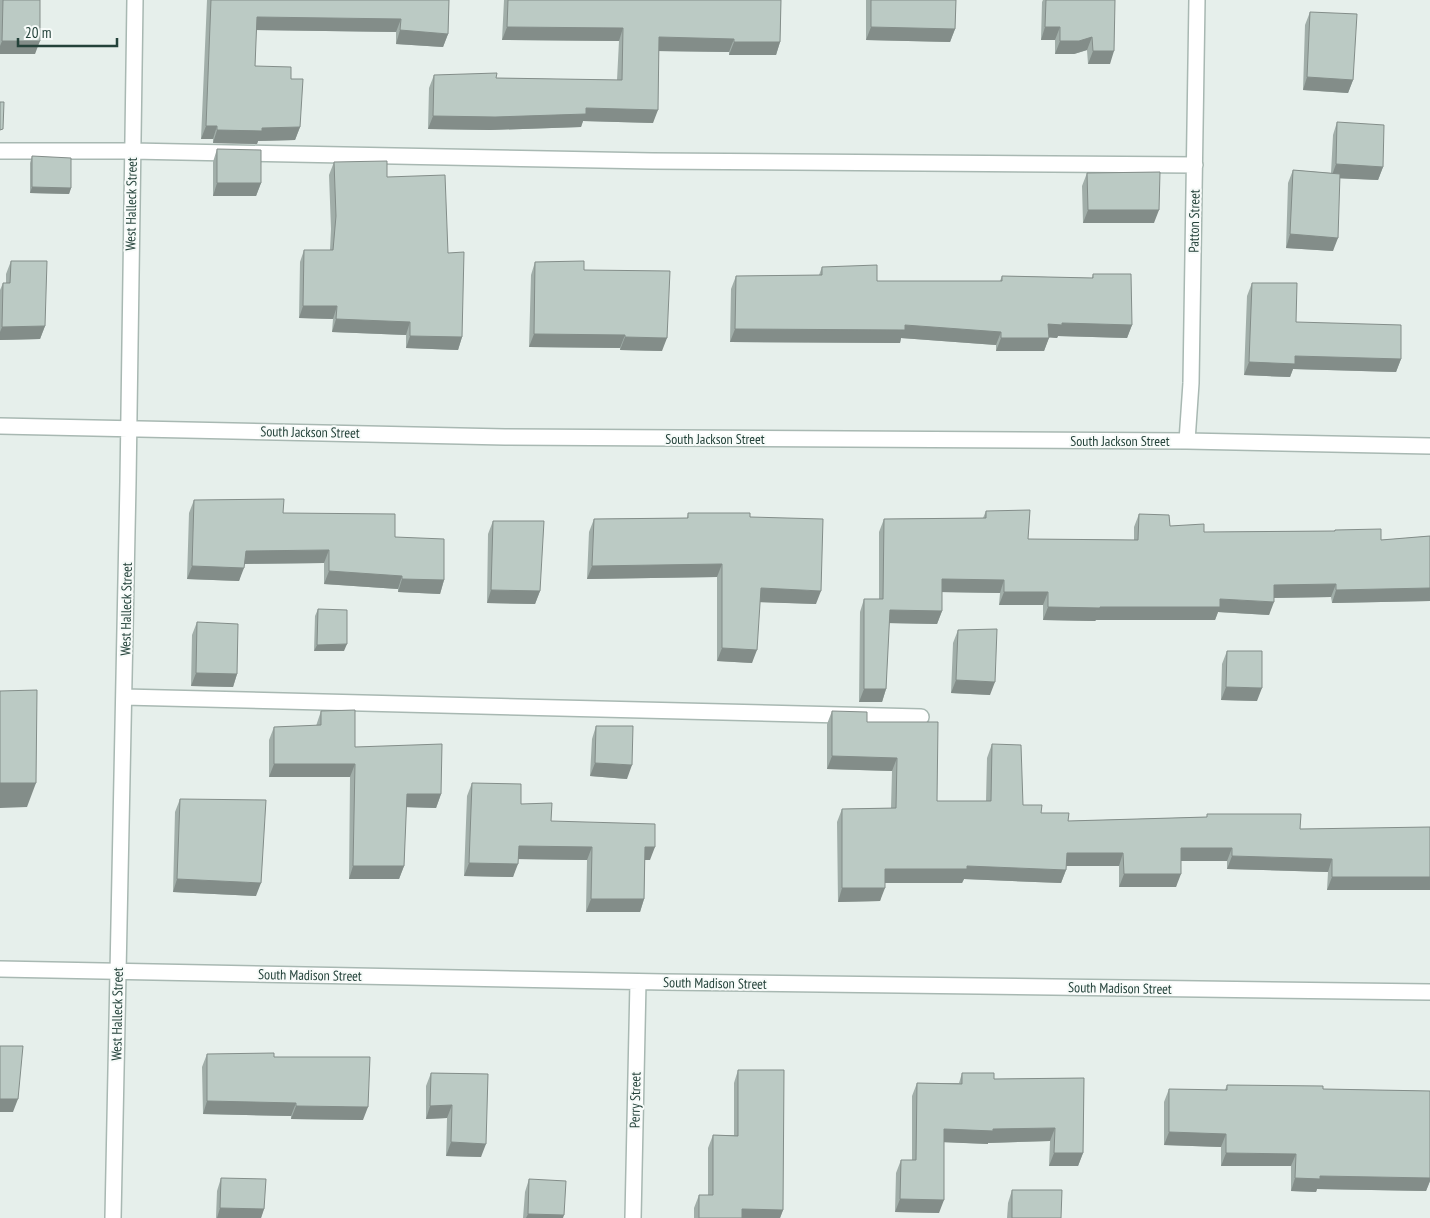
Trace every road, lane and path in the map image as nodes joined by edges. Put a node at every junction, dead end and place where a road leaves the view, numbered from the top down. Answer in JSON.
{"nodes":[{"id":1,"x":135,"y":0,"type":"edge"},
{"id":2,"x":1197,"y":0,"type":"edge"},
{"id":3,"x":0,"y":151,"type":"edge"},
{"id":4,"x":132,"y":151,"type":"junction"},
{"id":5,"x":1195,"y":165,"type":"junction"},
{"id":6,"x":0,"y":426,"type":"edge"},
{"id":7,"x":129,"y":428,"type":"junction"},
{"id":8,"x":1188,"y":441,"type":"junction"},
{"id":9,"x":1430,"y":446,"type":"edge"},
{"id":10,"x":124,"y":697,"type":"junction"},
{"id":11,"x":921,"y":717,"type":"dead end"},
{"id":12,"x":0,"y":969,"type":"edge"},
{"id":13,"x":119,"y":971,"type":"junction"},
{"id":14,"x":638,"y":982,"type":"junction"},
{"id":15,"x":1430,"y":992,"type":"edge"},
{"id":16,"x":113,"y":1218,"type":"edge"},
{"id":17,"x":633,"y":1218,"type":"edge"}],
"edges":[{"from":1,"to":4,"type":"street","name":"West Halleck Street"},
{"from":2,"to":5,"type":"street","name":"Patton Street"},
{"from":3,"to":4,"type":"street"},
{"from":4,"to":5,"type":"street"},
{"from":4,"to":7,"type":"street","name":"West Halleck Street"},
{"from":5,"to":8,"type":"street","name":"Patton Street"},
{"from":6,"to":7,"type":"street","name":"South Jackson Street"},
{"from":7,"to":8,"type":"street","name":"South Jackson Street"},
{"from":7,"to":10,"type":"street","name":"West Halleck Street"},
{"from":8,"to":9,"type":"street","name":"South Jackson Street"},
{"from":10,"to":11,"type":"street"},
{"from":10,"to":13,"type":"street","name":"West Halleck Street"},
{"from":12,"to":13,"type":"street","name":"South Madison Street"},
{"from":13,"to":14,"type":"street","name":"South Madison Street"},
{"from":13,"to":16,"type":"street","name":"West Halleck Street"},
{"from":14,"to":15,"type":"street","name":"South Madison Street"},
{"from":14,"to":17,"type":"street","name":"Perry Street"}]}
